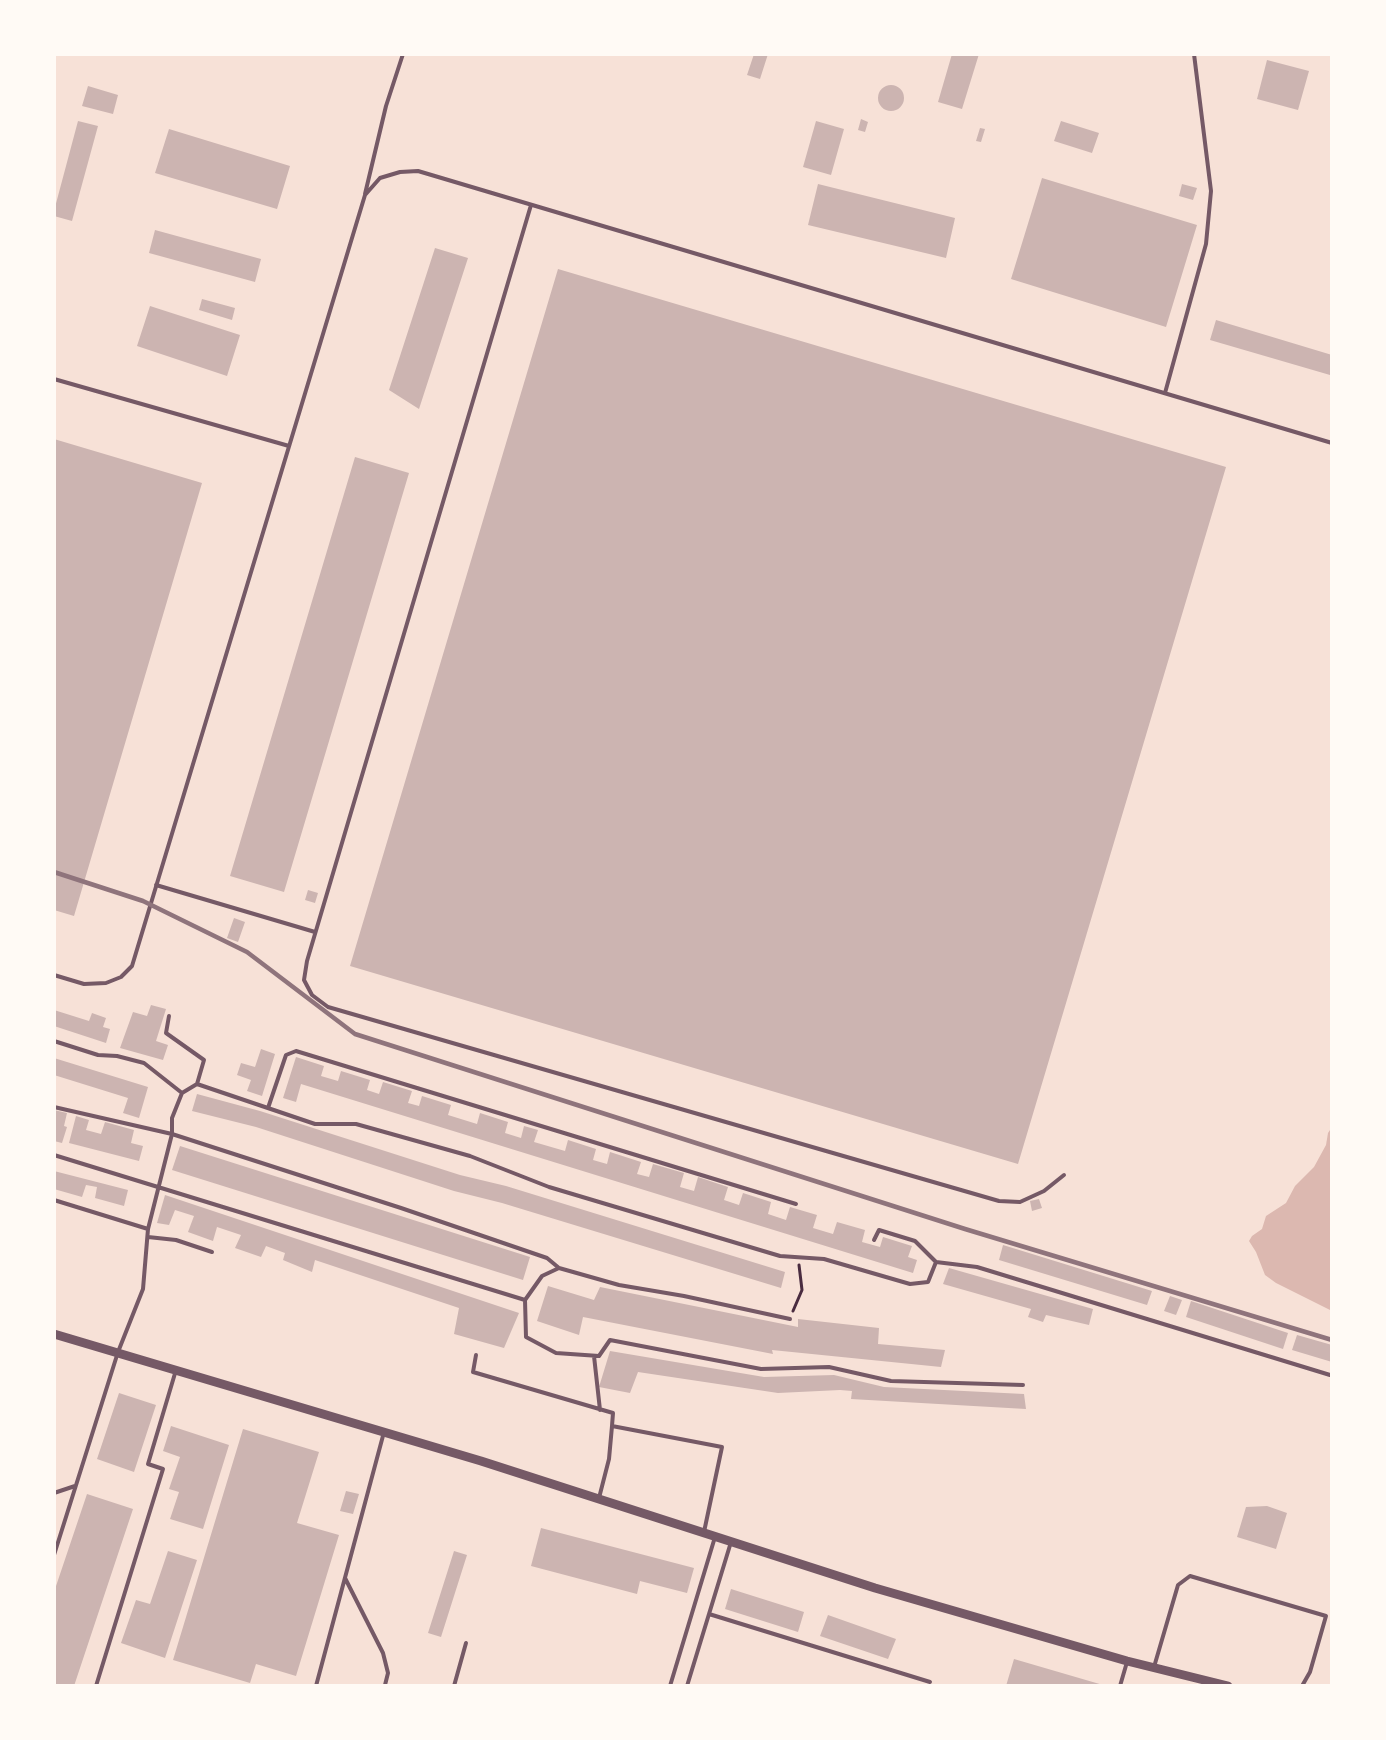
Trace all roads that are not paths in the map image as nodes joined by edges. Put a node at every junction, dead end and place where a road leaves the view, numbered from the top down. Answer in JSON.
{"nodes":[{"id":1,"x":403,"y":54,"type":"edge"},
{"id":2,"x":1194,"y":54,"type":"edge"},
{"id":3,"x":365,"y":195,"type":"junction"},
{"id":4,"x":531,"y":205,"type":"junction"},
{"id":5,"x":54,"y":379,"type":"edge"},
{"id":6,"x":1165,"y":393,"type":"junction"},
{"id":7,"x":1332,"y":443,"type":"edge"},
{"id":8,"x":289,"y":446,"type":"junction"},
{"id":9,"x":156,"y":885,"type":"junction"},
{"id":10,"x":315,"y":932,"type":"junction"},
{"id":11,"x":54,"y":975,"type":"edge"},
{"id":12,"x":169,"y":1016,"type":"dead end"},
{"id":13,"x":54,"y":1041,"type":"edge"},
{"id":14,"x":197,"y":1084,"type":"junction"},
{"id":15,"x":182,"y":1094,"type":"junction"},
{"id":16,"x":54,"y":1107,"type":"edge"},
{"id":17,"x":268,"y":1108,"type":"junction"},
{"id":18,"x":172,"y":1134,"type":"junction"},
{"id":19,"x":54,"y":1155,"type":"edge"},
{"id":20,"x":1064,"y":1174,"type":"dead end"},
{"id":21,"x":158,"y":1186,"type":"junction"},
{"id":22,"x":54,"y":1200,"type":"edge"},
{"id":23,"x":795,"y":1204,"type":"dead end"},
{"id":24,"x":148,"y":1229,"type":"junction"},
{"id":25,"x":148,"y":1237,"type":"junction"},
{"id":26,"x":874,"y":1240,"type":"dead end"},
{"id":27,"x":213,"y":1252,"type":"dead end"},
{"id":28,"x":936,"y":1262,"type":"junction"},
{"id":29,"x":559,"y":1268,"type":"junction"},
{"id":30,"x":525,"y":1300,"type":"junction"},
{"id":31,"x":790,"y":1319,"type":"road end"},
{"id":32,"x":54,"y":1334,"type":"edge"},
{"id":33,"x":118,"y":1352,"type":"junction"},
{"id":34,"x":476,"y":1354,"type":"dead end"},
{"id":35,"x":594,"y":1356,"type":"junction"},
{"id":36,"x":176,"y":1369,"type":"junction"},
{"id":37,"x":1330,"y":1375,"type":"dead end"},
{"id":38,"x":1023,"y":1385,"type":"dead end"},
{"id":39,"x":600,"y":1410,"type":"junction"},
{"id":40,"x":612,"y":1426,"type":"junction"},
{"id":41,"x":384,"y":1432,"type":"junction"},
{"id":42,"x":76,"y":1486,"type":"junction"},
{"id":43,"x":54,"y":1493,"type":"edge"},
{"id":44,"x":598,"y":1499,"type":"junction"},
{"id":45,"x":704,"y":1533,"type":"junction"},
{"id":46,"x":716,"y":1536,"type":"junction"},
{"id":47,"x":731,"y":1542,"type":"junction"},
{"id":48,"x":54,"y":1555,"type":"edge"},
{"id":49,"x":345,"y":1578,"type":"junction"},
{"id":50,"x":709,"y":1614,"type":"junction"},
{"id":51,"x":466,"y":1643,"type":"dead end"},
{"id":52,"x":1127,"y":1661,"type":"junction"},
{"id":53,"x":1154,"y":1668,"type":"junction"},
{"id":54,"x":930,"y":1682,"type":"dead end"},
{"id":55,"x":1202,"y":1683,"type":"edge"},
{"id":56,"x":386,"y":1685,"type":"edge"},
{"id":57,"x":96,"y":1686,"type":"edge"},
{"id":58,"x":316,"y":1686,"type":"edge"},
{"id":59,"x":454,"y":1686,"type":"edge"},
{"id":60,"x":670,"y":1686,"type":"edge"},
{"id":61,"x":687,"y":1686,"type":"edge"},
{"id":62,"x":1120,"y":1686,"type":"edge"},
{"id":63,"x":1227,"y":1686,"type":"edge"},
{"id":64,"x":1302,"y":1686,"type":"edge"}],
"edges":[{"from":1,"to":3,"type":"lane"},
{"from":2,"to":6,"type":"lane"},
{"from":3,"to":4,"type":"lane"},
{"from":3,"to":8,"type":"lane"},
{"from":4,"to":6,"type":"lane"},
{"from":4,"to":10,"type":"lane"},
{"from":5,"to":8,"type":"lane"},
{"from":6,"to":7,"type":"lane"},
{"from":8,"to":9,"type":"lane"},
{"from":9,"to":10,"type":"lane"},
{"from":9,"to":11,"type":"lane"},
{"from":10,"to":20,"type":"lane"},
{"from":12,"to":14,"type":"lane"},
{"from":13,"to":15,"type":"lane"},
{"from":14,"to":15,"type":"lane"},
{"from":14,"to":17,"type":"lane"},
{"from":15,"to":18,"type":"lane"},
{"from":16,"to":18,"type":"lane"},
{"from":17,"to":23,"type":"lane"},
{"from":17,"to":28,"type":"lane"},
{"from":18,"to":21,"type":"lane"},
{"from":18,"to":29,"type":"lane"},
{"from":19,"to":21,"type":"lane"},
{"from":21,"to":24,"type":"lane"},
{"from":21,"to":30,"type":"lane"},
{"from":22,"to":24,"type":"lane"},
{"from":24,"to":25,"type":"lane"},
{"from":25,"to":27,"type":"lane"},
{"from":25,"to":33,"type":"lane"},
{"from":26,"to":28,"type":"lane"},
{"from":28,"to":37,"type":"lane"},
{"from":29,"to":30,"type":"lane"},
{"from":29,"to":31,"type":"lane"},
{"from":30,"to":35,"type":"lane"},
{"from":32,"to":33,"type":"street"},
{"from":33,"to":36,"type":"street"},
{"from":33,"to":42,"type":"lane"},
{"from":34,"to":39,"type":"lane"},
{"from":35,"to":38,"type":"lane"},
{"from":35,"to":39,"type":"lane"},
{"from":36,"to":41,"type":"street"},
{"from":36,"to":57,"type":"lane"},
{"from":39,"to":40,"type":"lane"},
{"from":40,"to":44,"type":"lane"},
{"from":40,"to":45,"type":"lane"},
{"from":41,"to":44,"type":"street"},
{"from":41,"to":49,"type":"lane"},
{"from":42,"to":43,"type":"lane"},
{"from":42,"to":48,"type":"lane"},
{"from":44,"to":45,"type":"street"},
{"from":45,"to":46,"type":"street"},
{"from":46,"to":47,"type":"street"},
{"from":46,"to":60,"type":"lane"},
{"from":47,"to":50,"type":"lane"},
{"from":47,"to":52,"type":"street"},
{"from":49,"to":56,"type":"lane"},
{"from":49,"to":58,"type":"lane"},
{"from":50,"to":54,"type":"lane"},
{"from":50,"to":61,"type":"lane"},
{"from":51,"to":59,"type":"lane"},
{"from":52,"to":53,"type":"street"},
{"from":52,"to":62,"type":"lane"},
{"from":53,"to":55,"type":"street"},
{"from":53,"to":64,"type":"lane"},
{"from":55,"to":63,"type":"street"}]}
